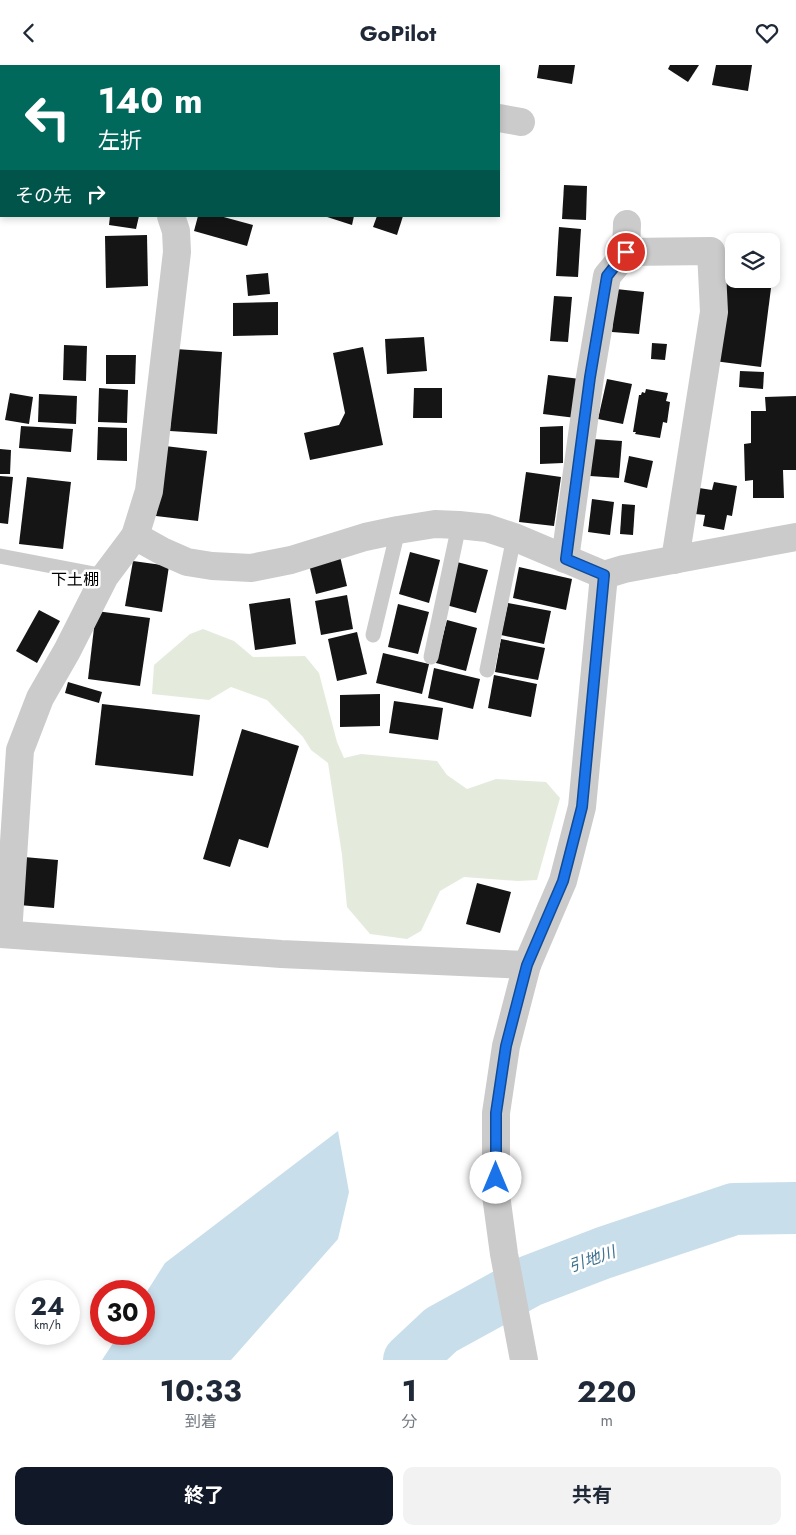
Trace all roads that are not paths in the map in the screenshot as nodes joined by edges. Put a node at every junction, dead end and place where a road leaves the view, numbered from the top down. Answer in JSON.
{"nodes":[{"id":1,"x":172,"y":217,"type":"edge"},
{"id":2,"x":628,"y":223,"type":"dead end"},
{"id":3,"x":626,"y":252,"type":"junction"},
{"id":4,"x":459,"y":525,"type":"junction"},
{"id":5,"x":398,"y":530,"type":"junction"},
{"id":6,"x":135,"y":536,"type":"junction"},
{"id":7,"x":514,"y":537,"type":"junction"},
{"id":8,"x":796,"y":537,"type":"edge"},
{"id":9,"x":0,"y":556,"type":"edge"},
{"id":10,"x":566,"y":559,"type":"junction"},
{"id":11,"x":675,"y":560,"type":"junction"},
{"id":12,"x":604,"y":575,"type":"junction"},
{"id":13,"x":105,"y":576,"type":"junction"},
{"id":14,"x":374,"y":635,"type":"dead end"},
{"id":15,"x":431,"y":657,"type":"dead end"},
{"id":16,"x":488,"y":670,"type":"dead end"},
{"id":17,"x":4,"y":934,"type":"edge"},
{"id":18,"x":527,"y":965,"type":"junction"},
{"id":19,"x":522,"y":1351,"type":"edge"}],
"edges":[{"from":1,"to":6,"type":"street"},
{"from":2,"to":3,"type":"street"},
{"from":3,"to":10,"type":"street"},
{"from":3,"to":11,"type":"street"},
{"from":4,"to":5,"type":"street"},
{"from":4,"to":7,"type":"street"},
{"from":4,"to":15,"type":"lane"},
{"from":5,"to":6,"type":"street"},
{"from":5,"to":14,"type":"lane"},
{"from":6,"to":13,"type":"street"},
{"from":7,"to":10,"type":"street"},
{"from":7,"to":16,"type":"lane"},
{"from":8,"to":11,"type":"street"},
{"from":9,"to":13,"type":"lane"},
{"from":10,"to":12,"type":"street"},
{"from":11,"to":12,"type":"street"},
{"from":12,"to":18,"type":"street"},
{"from":13,"to":17,"type":"street"},
{"from":17,"to":18,"type":"street"},
{"from":18,"to":19,"type":"street"}]}
